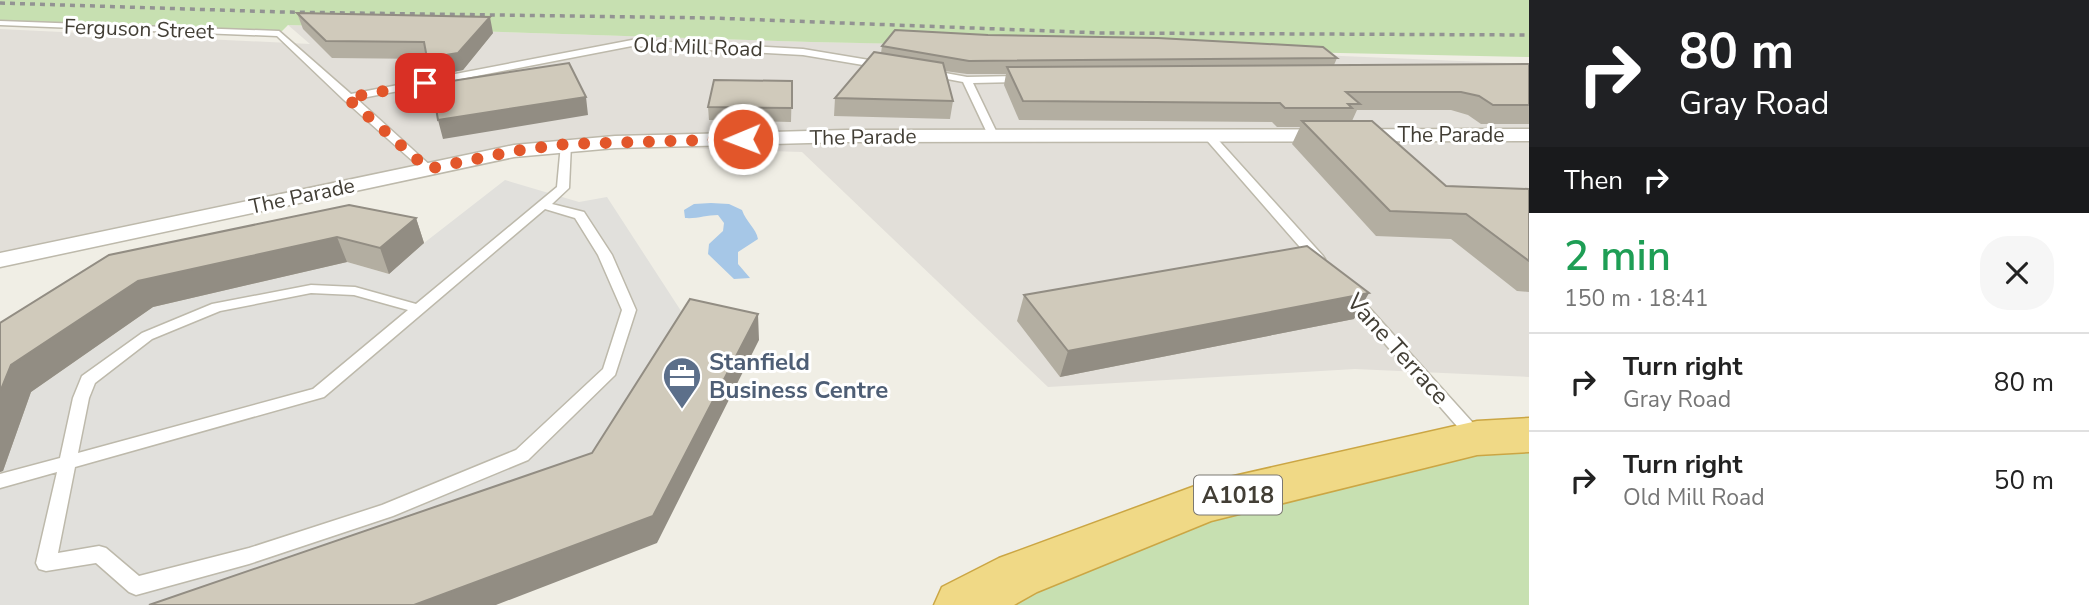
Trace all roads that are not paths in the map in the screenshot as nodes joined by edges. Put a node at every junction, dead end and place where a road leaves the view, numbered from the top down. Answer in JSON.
{"nodes":[{"id":1,"x":0,"y":23,"type":"edge"},
{"id":2,"x":885,"y":66,"type":"edge"},
{"id":3,"x":912,"y":70,"type":"edge"},
{"id":4,"x":1035,"y":79,"type":"edge"},
{"id":5,"x":967,"y":80,"type":"junction"},
{"id":6,"x":347,"y":98,"type":"junction"},
{"id":7,"x":993,"y":135,"type":"junction"},
{"id":8,"x":1208,"y":135,"type":"junction"},
{"id":9,"x":1529,"y":135,"type":"edge"},
{"id":10,"x":566,"y":144,"type":"junction"},
{"id":11,"x":428,"y":169,"type":"junction"},
{"id":12,"x":543,"y":205,"type":"junction"},
{"id":13,"x":0,"y":260,"type":"edge"},
{"id":14,"x":1325,"y":268,"type":"edge"},
{"id":15,"x":1343,"y":288,"type":"edge"},
{"id":16,"x":419,"y":309,"type":"junction"},
{"id":17,"x":1529,"y":435,"type":"edge"},
{"id":18,"x":1477,"y":438,"type":"junction"},
{"id":19,"x":67,"y":462,"type":"junction"},
{"id":20,"x":0,"y":481,"type":"edge"},
{"id":21,"x":961,"y":605,"type":"edge"}],
"edges":[{"from":1,"to":6,"type":"lane","name":"Ferguson Street"},
{"from":2,"to":6,"type":"lane","name":"Old Mill Road"},
{"from":3,"to":5,"type":"lane"},
{"from":4,"to":5,"type":"lane"},
{"from":5,"to":7,"type":"lane"},
{"from":6,"to":11,"type":"lane"},
{"from":7,"to":8,"type":"street","name":"The Parade"},
{"from":7,"to":10,"type":"street","name":"The Parade"},
{"from":8,"to":9,"type":"street","name":"The Parade"},
{"from":8,"to":14,"type":"lane"},
{"from":10,"to":11,"type":"street","name":"The Parade"},
{"from":10,"to":12,"type":"lane"},
{"from":11,"to":13,"type":"street","name":"The Parade"},
{"from":12,"to":16,"type":"lane"},
{"from":12,"to":19,"type":"lane"},
{"from":15,"to":18,"type":"lane","name":"Vane Terrace"},
{"from":16,"to":19,"type":"lane"},
{"from":16,"to":19,"type":"lane"},
{"from":17,"to":18,"type":"highway","number":"A1018"},
{"from":18,"to":21,"type":"highway","number":"A1018"},
{"from":19,"to":20,"type":"lane"}]}
